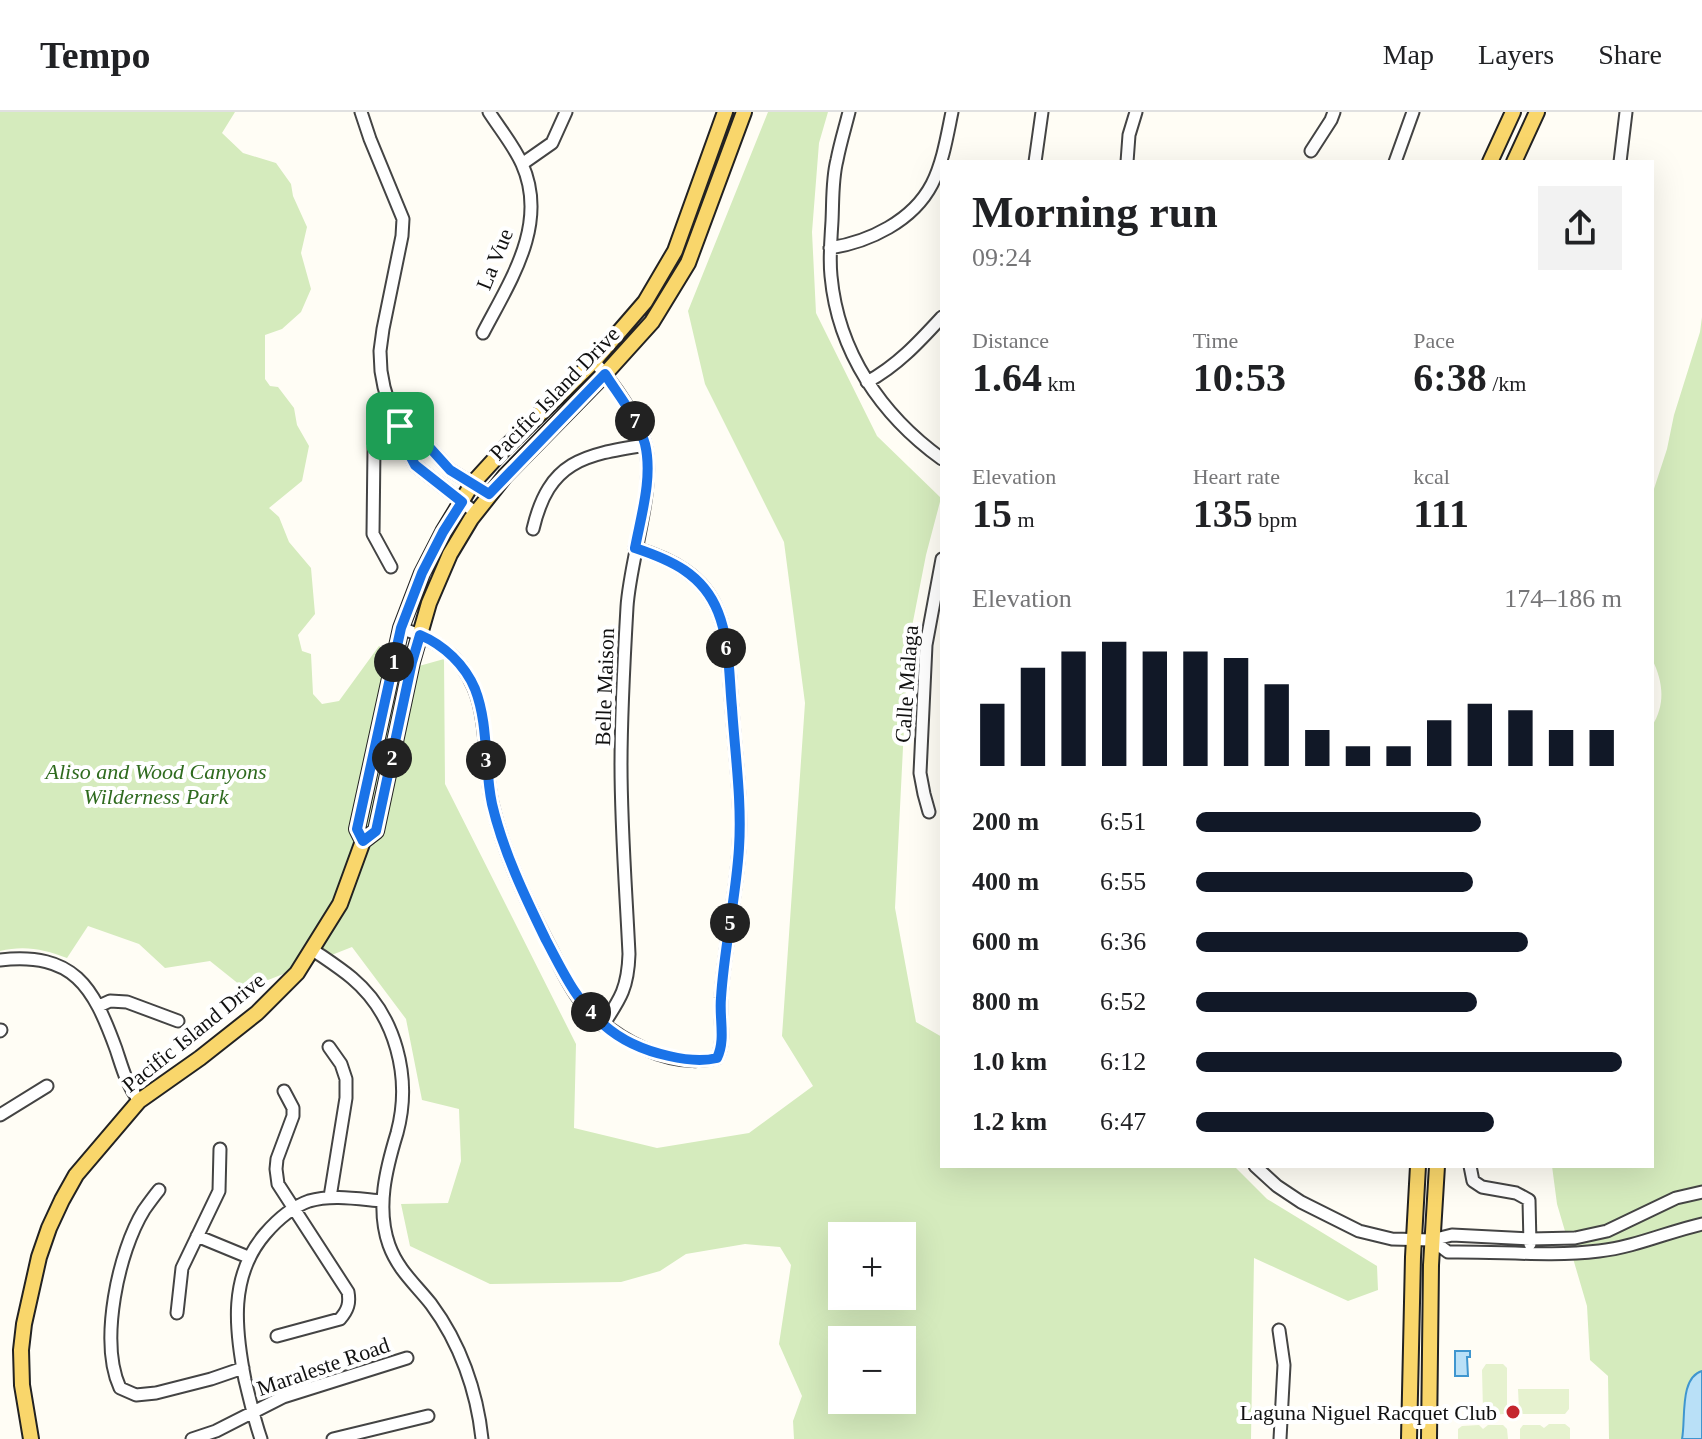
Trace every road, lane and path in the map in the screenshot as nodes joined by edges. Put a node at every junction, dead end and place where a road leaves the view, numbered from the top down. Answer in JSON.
{"nodes":[{"id":1,"x":361,"y":112,"type":"edge"},
{"id":2,"x":489,"y":112,"type":"edge"},
{"id":3,"x":566,"y":112,"type":"edge"},
{"id":4,"x":725,"y":112,"type":"edge"},
{"id":5,"x":744,"y":112,"type":"edge"},
{"id":6,"x":849,"y":112,"type":"edge"},
{"id":7,"x":952,"y":112,"type":"edge"},
{"id":8,"x":1042,"y":112,"type":"edge"},
{"id":9,"x":1136,"y":112,"type":"edge"},
{"id":10,"x":1334,"y":112,"type":"edge"},
{"id":11,"x":1413,"y":112,"type":"edge"},
{"id":12,"x":1513,"y":112,"type":"edge"},
{"id":13,"x":1537,"y":112,"type":"edge"},
{"id":14,"x":1626,"y":112,"type":"edge"},
{"id":15,"x":1311,"y":151,"type":"dead end"},
{"id":16,"x":1035,"y":160,"type":"edge"},
{"id":17,"x":1127,"y":160,"type":"edge"},
{"id":18,"x":1396,"y":160,"type":"edge"},
{"id":19,"x":1491,"y":160,"type":"edge"},
{"id":20,"x":1515,"y":160,"type":"edge"},
{"id":21,"x":1620,"y":160,"type":"edge"},
{"id":22,"x":522,"y":164,"type":"junction"},
{"id":23,"x":830,"y":248,"type":"junction"},
{"id":24,"x":940,"y":319,"type":"edge"},
{"id":25,"x":483,"y":333,"type":"dead end"},
{"id":26,"x":594,"y":361,"type":"junction"},
{"id":27,"x":605,"y":374,"type":"junction"},
{"id":28,"x":867,"y":382,"type":"junction"},
{"id":29,"x":400,"y":426,"type":"junction"},
{"id":30,"x":645,"y":445,"type":"junction"},
{"id":31,"x":940,"y":457,"type":"edge"},
{"id":32,"x":472,"y":484,"type":"junction"},
{"id":33,"x":489,"y":494,"type":"junction"},
{"id":34,"x":462,"y":502,"type":"junction"},
{"id":35,"x":476,"y":513,"type":"junction"},
{"id":36,"x":533,"y":529,"type":"dead end"},
{"id":37,"x":635,"y":548,"type":"junction"},
{"id":38,"x":391,"y":567,"type":"dead end"},
{"id":39,"x":940,"y":570,"type":"edge"},
{"id":40,"x":401,"y":628,"type":"junction"},
{"id":41,"x":420,"y":635,"type":"junction"},
{"id":42,"x":929,"y":812,"type":"dead end"},
{"id":43,"x":363,"y":841,"type":"junction"},
{"id":44,"x":313,"y":950,"type":"junction"},
{"id":45,"x":0,"y":960,"type":"edge"},
{"id":46,"x":99,"y":1006,"type":"junction"},
{"id":47,"x":178,"y":1021,"type":"dead end"},
{"id":48,"x":603,"y":1025,"type":"junction"},
{"id":49,"x":329,"y":1047,"type":"dead end"},
{"id":50,"x":47,"y":1086,"type":"dead end"},
{"id":51,"x":284,"y":1091,"type":"dead end"},
{"id":52,"x":139,"y":1101,"type":"junction"},
{"id":53,"x":0,"y":1115,"type":"edge"},
{"id":54,"x":220,"y":1149,"type":"dead end"},
{"id":55,"x":1257,"y":1168,"type":"edge"},
{"id":56,"x":1418,"y":1168,"type":"edge"},
{"id":57,"x":1437,"y":1168,"type":"edge"},
{"id":58,"x":1470,"y":1168,"type":"edge"},
{"id":59,"x":159,"y":1190,"type":"dead end"},
{"id":60,"x":1702,"y":1192,"type":"edge"},
{"id":61,"x":330,"y":1197,"type":"junction"},
{"id":62,"x":382,"y":1201,"type":"junction"},
{"id":63,"x":295,"y":1207,"type":"junction"},
{"id":64,"x":1702,"y":1224,"type":"edge"},
{"id":65,"x":197,"y":1236,"type":"junction"},
{"id":66,"x":1413,"y":1239,"type":"junction"},
{"id":67,"x":1530,"y":1239,"type":"junction"},
{"id":68,"x":1432,"y":1240,"type":"junction"},
{"id":69,"x":1531,"y":1253,"type":"junction"},
{"id":70,"x":248,"y":1257,"type":"junction"},
{"id":71,"x":177,"y":1313,"type":"dead end"},
{"id":72,"x":1279,"y":1330,"type":"dead end"},
{"id":73,"x":277,"y":1336,"type":"dead end"},
{"id":74,"x":407,"y":1358,"type":"dead end"},
{"id":75,"x":243,"y":1368,"type":"junction"},
{"id":76,"x":252,"y":1413,"type":"junction"},
{"id":77,"x":428,"y":1416,"type":"dead end"},
{"id":78,"x":31,"y":1439,"type":"edge"},
{"id":79,"x":192,"y":1439,"type":"edge"},
{"id":80,"x":261,"y":1439,"type":"edge"},
{"id":81,"x":333,"y":1439,"type":"edge"},
{"id":82,"x":482,"y":1439,"type":"edge"},
{"id":83,"x":1280,"y":1439,"type":"edge"},
{"id":84,"x":1409,"y":1439,"type":"edge"},
{"id":85,"x":1429,"y":1439,"type":"edge"}],
"edges":[{"from":1,"to":29,"type":"street"},
{"from":2,"to":22,"type":"street","name":"La Vue"},
{"from":3,"to":22,"type":"street"},
{"from":4,"to":26,"type":"main road","name":"Pacific Island Drive"},
{"from":5,"to":27,"type":"main road","name":"Pacific Island Drive"},
{"from":6,"to":23,"type":"street"},
{"from":7,"to":23,"type":"street"},
{"from":8,"to":16,"type":"street"},
{"from":9,"to":17,"type":"street"},
{"from":10,"to":15,"type":"street"},
{"from":11,"to":18,"type":"street"},
{"from":12,"to":19,"type":"main road"},
{"from":13,"to":20,"type":"main road"},
{"from":14,"to":21,"type":"street"},
{"from":22,"to":25,"type":"street","name":"La Vue"},
{"from":23,"to":28,"type":"street"},
{"from":24,"to":28,"type":"street"},
{"from":26,"to":27,"type":"street","name":"Belle Maison"},
{"from":26,"to":32,"type":"main road","name":"Pacific Island Drive"},
{"from":27,"to":30,"type":"street","name":"Belle Maison"},
{"from":27,"to":33,"type":"main road","name":"Pacific Island Drive"},
{"from":28,"to":31,"type":"street"},
{"from":29,"to":32,"type":"street"},
{"from":29,"to":34,"type":"street"},
{"from":29,"to":38,"type":"street"},
{"from":30,"to":36,"type":"street"},
{"from":30,"to":37,"type":"street","name":"Belle Maison"},
{"from":32,"to":33,"type":"street"},
{"from":32,"to":34,"type":"main road","name":"Pacific Island Drive"},
{"from":33,"to":35,"type":"main road","name":"Pacific Island Drive"},
{"from":34,"to":35,"type":"street"},
{"from":34,"to":40,"type":"main road","name":"Pacific Island Drive"},
{"from":35,"to":41,"type":"main road","name":"Pacific Island Drive"},
{"from":37,"to":48,"type":"street","name":"Belle Maison"},
{"from":37,"to":48,"type":"street"},
{"from":39,"to":42,"type":"street","name":"Calle Malaga"},
{"from":40,"to":41,"type":"street"},
{"from":40,"to":43,"type":"main road","name":"Pacific Island Drive"},
{"from":41,"to":43,"type":"main road","name":"Pacific Island Drive"},
{"from":41,"to":48,"type":"street"},
{"from":43,"to":44,"type":"main road","name":"Pacific Island Drive"},
{"from":44,"to":52,"type":"main road","name":"Pacific Island Drive"},
{"from":44,"to":62,"type":"street"},
{"from":45,"to":46,"type":"street"},
{"from":46,"to":47,"type":"street"},
{"from":46,"to":52,"type":"street"},
{"from":49,"to":61,"type":"street"},
{"from":50,"to":53,"type":"street"},
{"from":51,"to":63,"type":"street"},
{"from":52,"to":78,"type":"main road","name":"Pacific Island Drive"},
{"from":54,"to":65,"type":"street"},
{"from":55,"to":66,"type":"street"},
{"from":56,"to":66,"type":"main road"},
{"from":57,"to":68,"type":"main road"},
{"from":58,"to":67,"type":"street"},
{"from":59,"to":75,"type":"street"},
{"from":60,"to":67,"type":"street"},
{"from":61,"to":62,"type":"street"},
{"from":61,"to":63,"type":"street"},
{"from":62,"to":82,"type":"street"},
{"from":63,"to":70,"type":"street"},
{"from":63,"to":73,"type":"street"},
{"from":64,"to":69,"type":"street"},
{"from":65,"to":70,"type":"street"},
{"from":65,"to":71,"type":"street"},
{"from":66,"to":68,"type":"street"},
{"from":66,"to":84,"type":"main road"},
{"from":67,"to":68,"type":"street"},
{"from":67,"to":69,"type":"street"},
{"from":68,"to":69,"type":"street"},
{"from":68,"to":85,"type":"main road"},
{"from":70,"to":75,"type":"street"},
{"from":72,"to":83,"type":"street"},
{"from":74,"to":76,"type":"street","name":"Maraleste Road"},
{"from":75,"to":76,"type":"street"},
{"from":76,"to":79,"type":"street","name":"Maraleste Road"},
{"from":76,"to":80,"type":"street"},
{"from":77,"to":81,"type":"street"}]}
